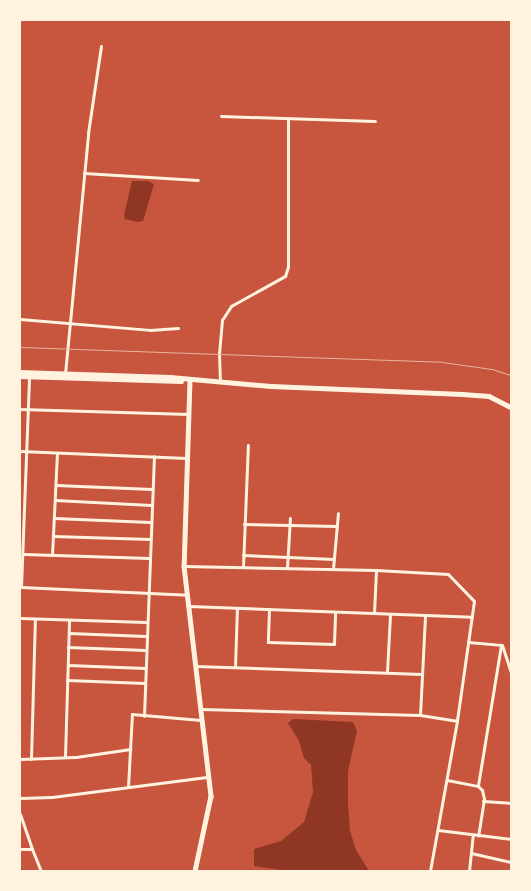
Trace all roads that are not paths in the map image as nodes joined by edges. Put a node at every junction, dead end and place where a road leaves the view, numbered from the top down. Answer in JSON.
{"nodes":[{"id":1,"x":101,"y":46,"type":"dead end"},
{"id":2,"x":222,"y":116,"type":"dead end"},
{"id":3,"x":288,"y":120,"type":"junction"},
{"id":4,"x":376,"y":121,"type":"dead end"},
{"id":5,"x":84,"y":173,"type":"junction"},
{"id":6,"x":198,"y":180,"type":"dead end"},
{"id":7,"x":20,"y":319,"type":"edge"},
{"id":8,"x":69,"y":322,"type":"junction"},
{"id":9,"x":178,"y":328,"type":"dead end"},
{"id":10,"x":20,"y":372,"type":"edge"},
{"id":11,"x":29,"y":374,"type":"junction"},
{"id":12,"x":65,"y":374,"type":"junction"},
{"id":13,"x":20,"y":376,"type":"edge"},
{"id":14,"x":190,"y":380,"type":"junction"},
{"id":15,"x":220,"y":382,"type":"junction"},
{"id":16,"x":511,"y":407,"type":"edge"},
{"id":17,"x":20,"y":409,"type":"edge"},
{"id":18,"x":27,"y":410,"type":"junction"},
{"id":19,"x":189,"y":414,"type":"junction"},
{"id":20,"x":248,"y":445,"type":"dead end"},
{"id":21,"x":20,"y":451,"type":"edge"},
{"id":22,"x":26,"y":451,"type":"junction"},
{"id":23,"x":57,"y":452,"type":"junction"},
{"id":24,"x":154,"y":456,"type":"junction"},
{"id":25,"x":187,"y":458,"type":"junction"},
{"id":26,"x":56,"y":485,"type":"junction"},
{"id":27,"x":152,"y":489,"type":"junction"},
{"id":28,"x":55,"y":500,"type":"junction"},
{"id":29,"x":151,"y":505,"type":"junction"},
{"id":30,"x":338,"y":513,"type":"dead end"},
{"id":31,"x":54,"y":518,"type":"junction"},
{"id":32,"x":290,"y":518,"type":"dead end"},
{"id":33,"x":150,"y":522,"type":"junction"},
{"id":34,"x":244,"y":524,"type":"junction"},
{"id":35,"x":290,"y":525,"type":"junction"},
{"id":36,"x":337,"y":526,"type":"junction"},
{"id":37,"x":54,"y":536,"type":"junction"},
{"id":38,"x":150,"y":539,"type":"junction"},
{"id":39,"x":24,"y":554,"type":"dead end"},
{"id":40,"x":52,"y":555,"type":"junction"},
{"id":41,"x":243,"y":555,"type":"junction"},
{"id":42,"x":288,"y":557,"type":"junction"},
{"id":43,"x":148,"y":558,"type":"junction"},
{"id":44,"x":334,"y":558,"type":"junction"},
{"id":45,"x":184,"y":566,"type":"junction"},
{"id":46,"x":243,"y":567,"type":"junction"},
{"id":47,"x":287,"y":568,"type":"junction"},
{"id":48,"x":333,"y":569,"type":"junction"},
{"id":49,"x":376,"y":570,"type":"junction"},
{"id":50,"x":20,"y":587,"type":"edge"},
{"id":51,"x":147,"y":594,"type":"junction"},
{"id":52,"x":188,"y":596,"type":"junction"},
{"id":53,"x":189,"y":606,"type":"junction"},
{"id":54,"x":237,"y":608,"type":"junction"},
{"id":55,"x":269,"y":609,"type":"junction"},
{"id":56,"x":335,"y":612,"type":"junction"},
{"id":57,"x":374,"y":613,"type":"junction"},
{"id":58,"x":390,"y":614,"type":"junction"},
{"id":59,"x":425,"y":615,"type":"junction"},
{"id":60,"x":472,"y":617,"type":"junction"},
{"id":61,"x":20,"y":618,"type":"edge"},
{"id":62,"x":35,"y":619,"type":"junction"},
{"id":63,"x":69,"y":620,"type":"junction"},
{"id":64,"x":146,"y":622,"type":"junction"},
{"id":65,"x":69,"y":633,"type":"junction"},
{"id":66,"x":146,"y":636,"type":"junction"},
{"id":67,"x":468,"y":642,"type":"junction"},
{"id":68,"x":501,"y":645,"type":"junction"},
{"id":69,"x":68,"y":647,"type":"junction"},
{"id":70,"x":145,"y":650,"type":"junction"},
{"id":71,"x":68,"y":665,"type":"junction"},
{"id":72,"x":195,"y":666,"type":"junction"},
{"id":73,"x":235,"y":667,"type":"junction"},
{"id":74,"x":145,"y":668,"type":"junction"},
{"id":75,"x":387,"y":672,"type":"junction"},
{"id":76,"x":511,"y":673,"type":"edge"},
{"id":77,"x":422,"y":674,"type":"junction"},
{"id":78,"x":67,"y":680,"type":"junction"},
{"id":79,"x":144,"y":683,"type":"junction"},
{"id":80,"x":200,"y":709,"type":"junction"},
{"id":81,"x":420,"y":715,"type":"junction"},
{"id":82,"x":144,"y":716,"type":"junction"},
{"id":83,"x":201,"y":720,"type":"junction"},
{"id":84,"x":457,"y":722,"type":"junction"},
{"id":85,"x":130,"y":750,"type":"junction"},
{"id":86,"x":65,"y":757,"type":"junction"},
{"id":87,"x":20,"y":759,"type":"edge"},
{"id":88,"x":31,"y":759,"type":"junction"},
{"id":89,"x":207,"y":777,"type":"junction"},
{"id":90,"x":447,"y":780,"type":"junction"},
{"id":91,"x":478,"y":786,"type":"junction"},
{"id":92,"x":128,"y":787,"type":"junction"},
{"id":93,"x":20,"y":798,"type":"edge"},
{"id":94,"x":483,"y":801,"type":"junction"},
{"id":95,"x":511,"y":803,"type":"edge"},
{"id":96,"x":20,"y":814,"type":"edge"},
{"id":97,"x":438,"y":830,"type":"junction"},
{"id":98,"x":473,"y":835,"type":"junction"},
{"id":99,"x":478,"y":836,"type":"junction"},
{"id":100,"x":511,"y":839,"type":"edge"},
{"id":101,"x":20,"y":849,"type":"edge"},
{"id":102,"x":32,"y":849,"type":"junction"},
{"id":103,"x":471,"y":853,"type":"junction"},
{"id":104,"x":511,"y":862,"type":"edge"},
{"id":105,"x":41,"y":871,"type":"edge"},
{"id":106,"x":195,"y":871,"type":"edge"},
{"id":107,"x":430,"y":871,"type":"edge"},
{"id":108,"x":469,"y":871,"type":"edge"}],
"edges":[{"from":1,"to":5,"type":"street"},
{"from":2,"to":3,"type":"street"},
{"from":3,"to":4,"type":"street"},
{"from":3,"to":15,"type":"street"},
{"from":5,"to":6,"type":"street"},
{"from":5,"to":8,"type":"street"},
{"from":7,"to":8,"type":"street"},
{"from":8,"to":9,"type":"street"},
{"from":8,"to":12,"type":"street"},
{"from":10,"to":11,"type":"main road"},
{"from":11,"to":12,"type":"main road"},
{"from":11,"to":13,"type":"main road"},
{"from":11,"to":14,"type":"main road"},
{"from":11,"to":18,"type":"street"},
{"from":12,"to":14,"type":"main road"},
{"from":14,"to":15,"type":"main road"},
{"from":14,"to":19,"type":"main road"},
{"from":15,"to":16,"type":"main road"},
{"from":17,"to":18,"type":"street"},
{"from":18,"to":19,"type":"street"},
{"from":18,"to":22,"type":"street"},
{"from":19,"to":25,"type":"main road"},
{"from":20,"to":34,"type":"street"},
{"from":21,"to":22,"type":"street"},
{"from":22,"to":23,"type":"street"},
{"from":22,"to":50,"type":"street"},
{"from":23,"to":24,"type":"street"},
{"from":23,"to":26,"type":"street"},
{"from":24,"to":25,"type":"street"},
{"from":24,"to":27,"type":"street"},
{"from":25,"to":45,"type":"main road"},
{"from":26,"to":27,"type":"street"},
{"from":26,"to":28,"type":"street"},
{"from":27,"to":29,"type":"street"},
{"from":28,"to":29,"type":"street"},
{"from":28,"to":31,"type":"street"},
{"from":29,"to":33,"type":"street"},
{"from":30,"to":36,"type":"street"},
{"from":31,"to":33,"type":"street"},
{"from":31,"to":37,"type":"street"},
{"from":32,"to":35,"type":"street"},
{"from":33,"to":38,"type":"street"},
{"from":34,"to":35,"type":"street"},
{"from":34,"to":41,"type":"street"},
{"from":35,"to":36,"type":"street"},
{"from":35,"to":42,"type":"street"},
{"from":36,"to":44,"type":"street"},
{"from":37,"to":38,"type":"street"},
{"from":37,"to":40,"type":"street"},
{"from":38,"to":43,"type":"street"},
{"from":39,"to":40,"type":"street"},
{"from":40,"to":43,"type":"street"},
{"from":41,"to":42,"type":"street"},
{"from":41,"to":46,"type":"street"},
{"from":42,"to":44,"type":"street"},
{"from":42,"to":47,"type":"street"},
{"from":43,"to":51,"type":"street"},
{"from":44,"to":48,"type":"street"},
{"from":45,"to":46,"type":"street"},
{"from":45,"to":52,"type":"main road"},
{"from":46,"to":47,"type":"street"},
{"from":47,"to":48,"type":"street"},
{"from":48,"to":49,"type":"street"},
{"from":49,"to":57,"type":"street"},
{"from":49,"to":60,"type":"street"},
{"from":50,"to":51,"type":"street"},
{"from":51,"to":52,"type":"street"},
{"from":51,"to":64,"type":"street"},
{"from":52,"to":53,"type":"main road"},
{"from":53,"to":54,"type":"street"},
{"from":53,"to":72,"type":"main road"},
{"from":54,"to":55,"type":"street"},
{"from":54,"to":73,"type":"street"},
{"from":55,"to":56,"type":"street"},
{"from":55,"to":56,"type":"street"},
{"from":56,"to":57,"type":"street"},
{"from":57,"to":58,"type":"street"},
{"from":58,"to":59,"type":"street"},
{"from":58,"to":75,"type":"street"},
{"from":59,"to":60,"type":"street"},
{"from":59,"to":77,"type":"street"},
{"from":60,"to":67,"type":"street"},
{"from":61,"to":62,"type":"street"},
{"from":62,"to":63,"type":"street"},
{"from":62,"to":88,"type":"street"},
{"from":63,"to":64,"type":"street"},
{"from":63,"to":65,"type":"street"},
{"from":64,"to":66,"type":"street"},
{"from":65,"to":66,"type":"street"},
{"from":65,"to":69,"type":"street"},
{"from":66,"to":70,"type":"street"},
{"from":67,"to":68,"type":"street"},
{"from":67,"to":84,"type":"street"},
{"from":68,"to":76,"type":"street"},
{"from":68,"to":91,"type":"street"},
{"from":69,"to":70,"type":"street"},
{"from":69,"to":71,"type":"street"},
{"from":70,"to":74,"type":"street"},
{"from":71,"to":74,"type":"street"},
{"from":71,"to":78,"type":"street"},
{"from":72,"to":73,"type":"street"},
{"from":72,"to":80,"type":"main road"},
{"from":73,"to":75,"type":"street"},
{"from":74,"to":79,"type":"street"},
{"from":75,"to":77,"type":"street"},
{"from":77,"to":81,"type":"street"},
{"from":78,"to":79,"type":"street"},
{"from":78,"to":86,"type":"street"},
{"from":79,"to":82,"type":"street"},
{"from":80,"to":81,"type":"street"},
{"from":80,"to":83,"type":"main road"},
{"from":81,"to":84,"type":"street"},
{"from":82,"to":83,"type":"street"},
{"from":82,"to":85,"type":"street"},
{"from":83,"to":89,"type":"main road"},
{"from":84,"to":90,"type":"street"},
{"from":85,"to":86,"type":"street"},
{"from":85,"to":92,"type":"street"},
{"from":86,"to":88,"type":"street"},
{"from":87,"to":88,"type":"street"},
{"from":89,"to":92,"type":"street"},
{"from":89,"to":106,"type":"main road"},
{"from":90,"to":91,"type":"street"},
{"from":90,"to":97,"type":"street"},
{"from":91,"to":94,"type":"street"},
{"from":92,"to":93,"type":"street"},
{"from":94,"to":95,"type":"street"},
{"from":94,"to":99,"type":"street"},
{"from":96,"to":102,"type":"street"},
{"from":97,"to":98,"type":"street"},
{"from":97,"to":107,"type":"street"},
{"from":98,"to":99,"type":"street"},
{"from":98,"to":103,"type":"street"},
{"from":99,"to":100,"type":"street"},
{"from":101,"to":102,"type":"street"},
{"from":102,"to":105,"type":"street"},
{"from":103,"to":104,"type":"street"},
{"from":103,"to":108,"type":"street"}]}
